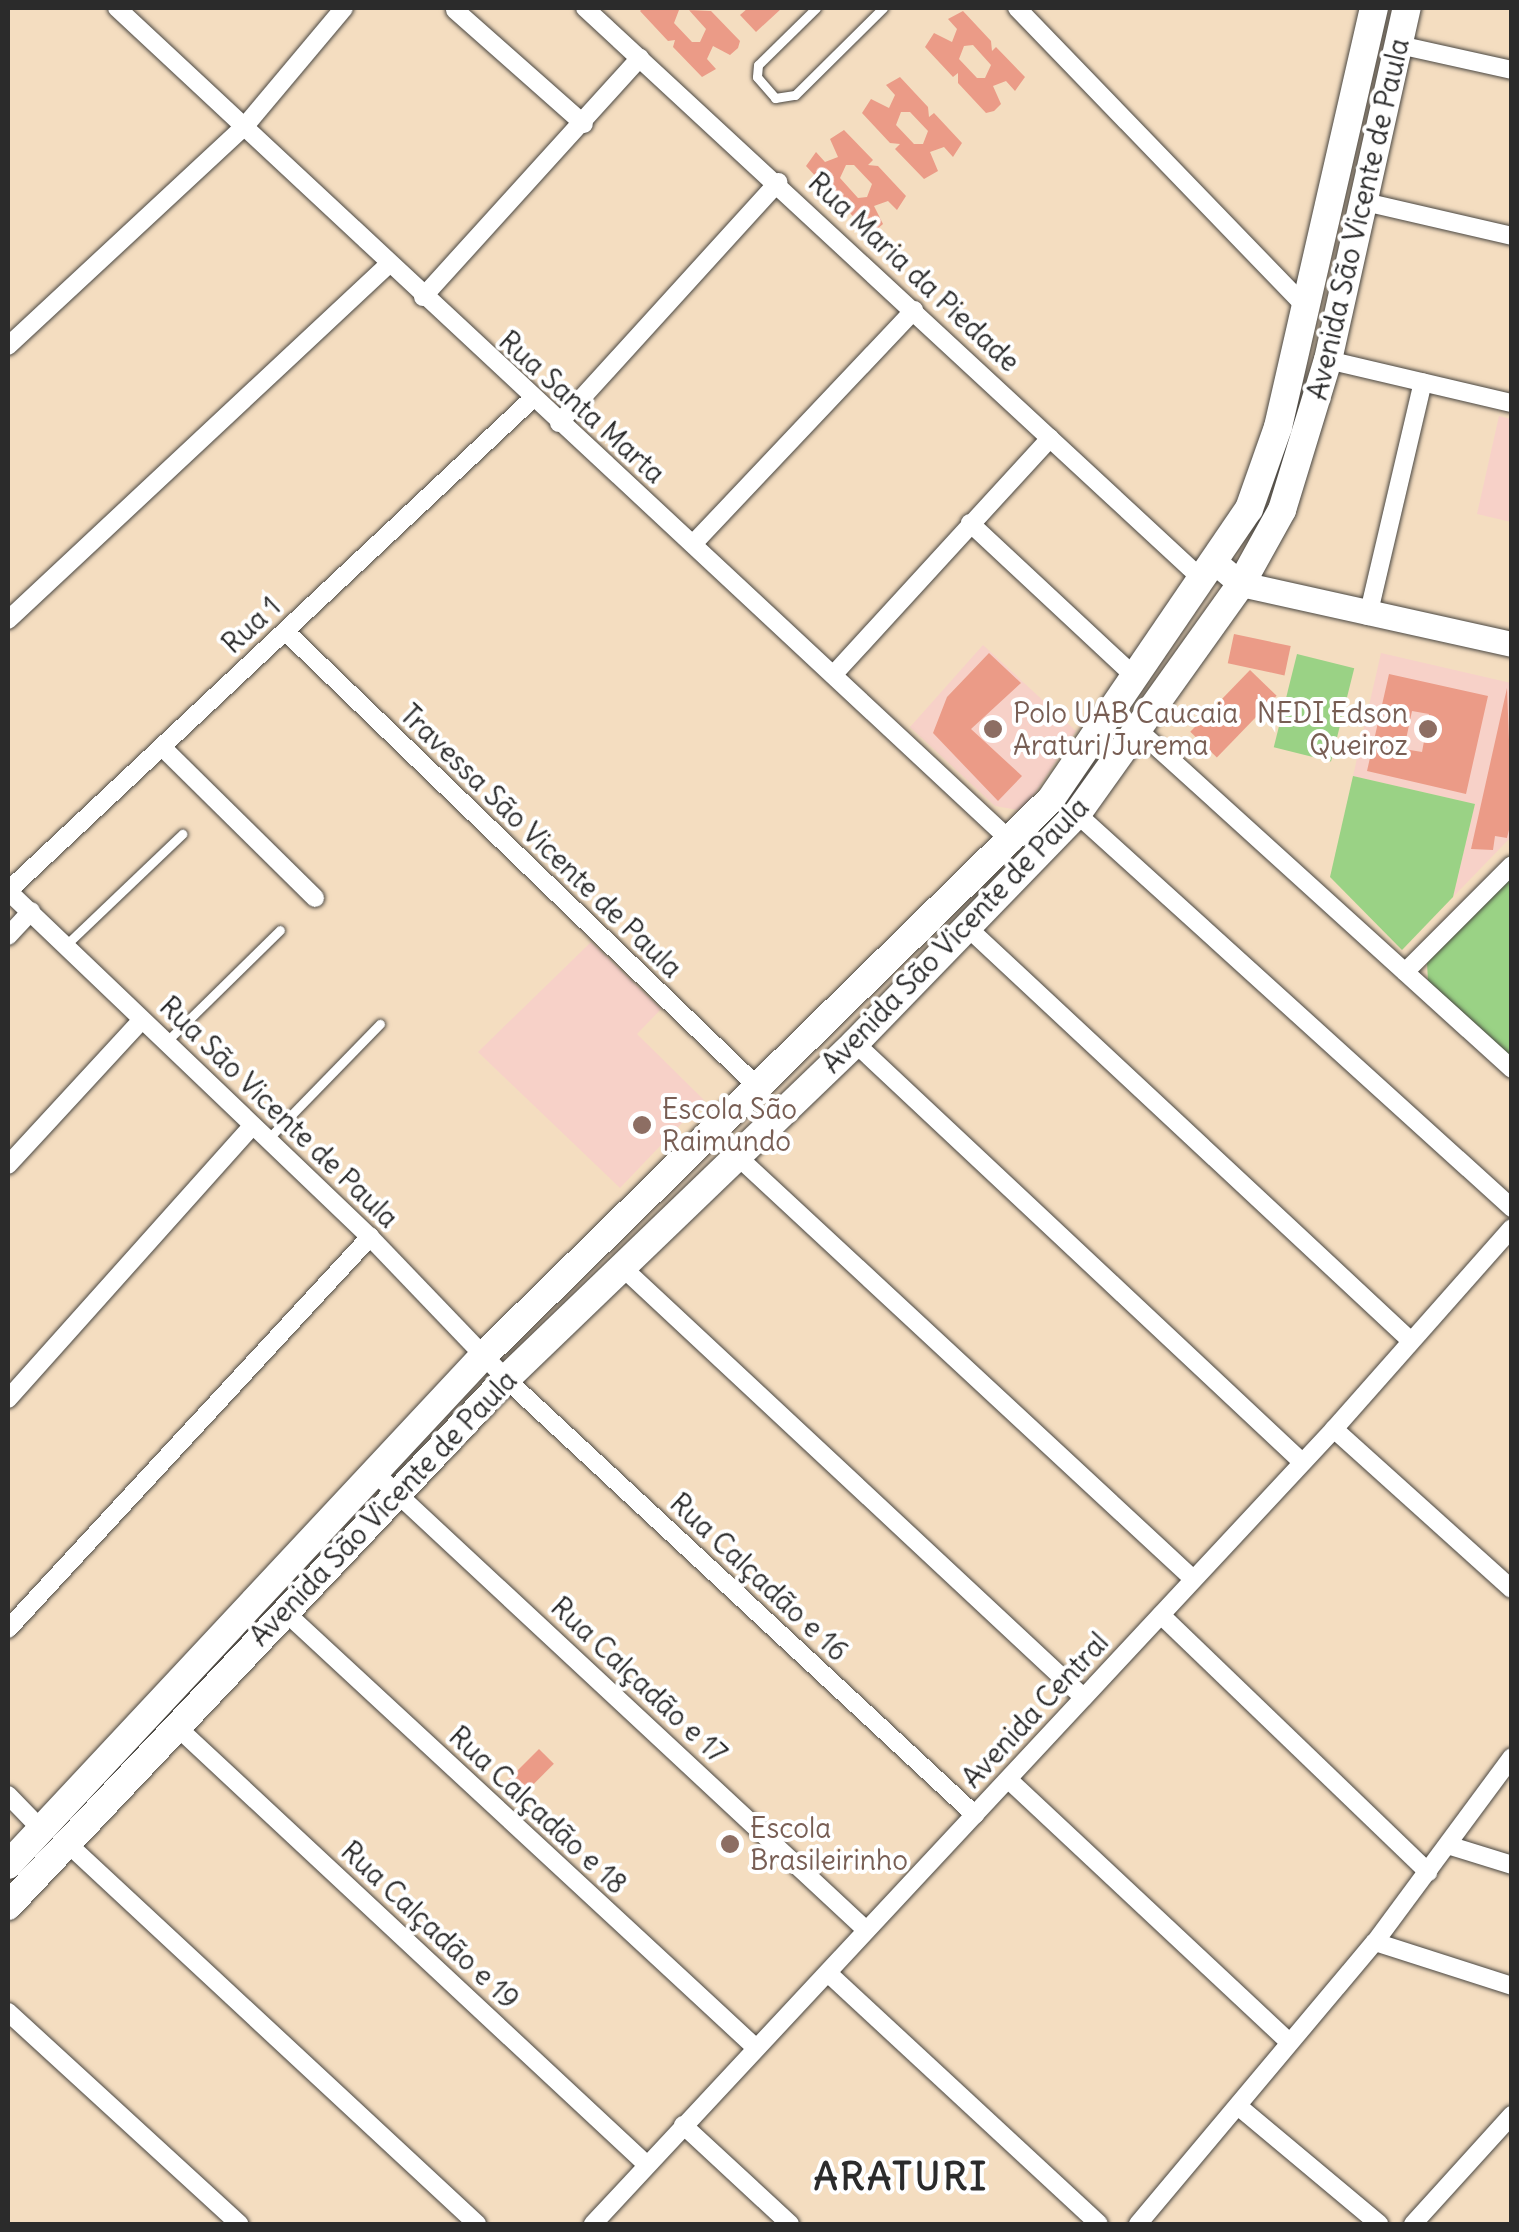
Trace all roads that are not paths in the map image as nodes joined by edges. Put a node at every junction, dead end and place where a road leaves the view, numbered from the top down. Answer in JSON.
{"nodes":[{"id":1,"x":117,"y":8,"type":"edge"},
{"id":2,"x":344,"y":8,"type":"edge"},
{"id":3,"x":585,"y":8,"type":"edge"},
{"id":4,"x":816,"y":8,"type":"edge"},
{"id":5,"x":883,"y":8,"type":"edge"},
{"id":6,"x":1017,"y":8,"type":"edge"},
{"id":7,"x":1374,"y":8,"type":"edge"},
{"id":8,"x":1407,"y":8,"type":"edge"},
{"id":9,"x":455,"y":10,"type":"edge"},
{"id":10,"x":1399,"y":45,"type":"junction"},
{"id":11,"x":640,"y":58,"type":"junction"},
{"id":12,"x":1512,"y":70,"type":"edge"},
{"id":13,"x":584,"y":124,"type":"junction"},
{"id":14,"x":245,"y":126,"type":"junction"},
{"id":15,"x":778,"y":182,"type":"junction"},
{"id":16,"x":1364,"y":202,"type":"junction"},
{"id":17,"x":1512,"y":236,"type":"edge"},
{"id":18,"x":389,"y":264,"type":"junction"},
{"id":19,"x":423,"y":297,"type":"junction"},
{"id":20,"x":1305,"y":306,"type":"junction"},
{"id":21,"x":914,"y":310,"type":"junction"},
{"id":22,"x":8,"y":346,"type":"edge"},
{"id":23,"x":1328,"y":360,"type":"junction"},
{"id":24,"x":1423,"y":382,"type":"junction"},
{"id":25,"x":531,"y":400,"type":"junction"},
{"id":26,"x":1512,"y":402,"type":"edge"},
{"id":27,"x":559,"y":422,"type":"junction"},
{"id":28,"x":1050,"y":438,"type":"junction"},
{"id":29,"x":970,"y":523,"type":"junction"},
{"id":30,"x":693,"y":544,"type":"junction"},
{"id":31,"x":1210,"y":572,"type":"junction"},
{"id":32,"x":1241,"y":584,"type":"junction"},
{"id":33,"x":1368,"y":616,"type":"junction"},
{"id":34,"x":8,"y":620,"type":"edge"},
{"id":35,"x":285,"y":631,"type":"junction"},
{"id":36,"x":1512,"y":644,"type":"edge"},
{"id":37,"x":834,"y":674,"type":"junction"},
{"id":38,"x":1135,"y":676,"type":"junction"},
{"id":39,"x":1137,"y":729,"type":"junction"},
{"id":40,"x":162,"y":747,"type":"junction"},
{"id":41,"x":1076,"y":814,"type":"junction"},
{"id":42,"x":182,"y":834,"type":"dead end"},
{"id":43,"x":1014,"y":843,"type":"junction"},
{"id":44,"x":1512,"y":865,"type":"edge"},
{"id":45,"x":8,"y":891,"type":"edge"},
{"id":46,"x":316,"y":898,"type":"dead end"},
{"id":47,"x":31,"y":912,"type":"junction"},
{"id":48,"x":967,"y":927,"type":"junction"},
{"id":49,"x":280,"y":930,"type":"dead end"},
{"id":50,"x":8,"y":936,"type":"edge"},
{"id":51,"x":66,"y":945,"type":"junction"},
{"id":52,"x":1405,"y":972,"type":"junction"},
{"id":53,"x":142,"y":1020,"type":"junction"},
{"id":54,"x":380,"y":1024,"type":"dead end"},
{"id":55,"x":165,"y":1043,"type":"junction"},
{"id":56,"x":855,"y":1043,"type":"junction"},
{"id":57,"x":1512,"y":1069,"type":"edge"},
{"id":58,"x":760,"y":1089,"type":"junction"},
{"id":59,"x":252,"y":1126,"type":"junction"},
{"id":60,"x":267,"y":1140,"type":"junction"},
{"id":61,"x":736,"y":1155,"type":"junction"},
{"id":62,"x":8,"y":1165,"type":"edge"},
{"id":63,"x":1512,"y":1208,"type":"edge"},
{"id":64,"x":1512,"y":1228,"type":"edge"},
{"id":65,"x":370,"y":1237,"type":"junction"},
{"id":66,"x":621,"y":1266,"type":"junction"},
{"id":67,"x":1410,"y":1341,"type":"junction"},
{"id":68,"x":484,"y":1355,"type":"junction"},
{"id":69,"x":506,"y":1379,"type":"junction"},
{"id":70,"x":8,"y":1399,"type":"edge"},
{"id":71,"x":1334,"y":1429,"type":"junction"},
{"id":72,"x":1302,"y":1462,"type":"junction"},
{"id":73,"x":375,"y":1472,"type":"junction"},
{"id":74,"x":398,"y":1494,"type":"junction"},
{"id":75,"x":1192,"y":1578,"type":"junction"},
{"id":76,"x":1512,"y":1589,"type":"edge"},
{"id":77,"x":284,"y":1611,"type":"junction"},
{"id":78,"x":1160,"y":1615,"type":"junction"},
{"id":79,"x":8,"y":1628,"type":"edge"},
{"id":80,"x":1083,"y":1697,"type":"junction"},
{"id":81,"x":176,"y":1726,"type":"junction"},
{"id":82,"x":1512,"y":1757,"type":"edge"},
{"id":83,"x":1009,"y":1780,"type":"junction"},
{"id":84,"x":8,"y":1794,"type":"edge"},
{"id":85,"x":975,"y":1815,"type":"junction"},
{"id":86,"x":41,"y":1829,"type":"junction"},
{"id":87,"x":67,"y":1843,"type":"junction"},
{"id":88,"x":1451,"y":1846,"type":"junction"},
{"id":89,"x":8,"y":1865,"type":"edge"},
{"id":90,"x":1512,"y":1865,"type":"edge"},
{"id":91,"x":1428,"y":1872,"type":"junction"},
{"id":92,"x":8,"y":1906,"type":"edge"},
{"id":93,"x":864,"y":1928,"type":"junction"},
{"id":94,"x":1375,"y":1942,"type":"junction"},
{"id":95,"x":828,"y":1973,"type":"junction"},
{"id":96,"x":1512,"y":1986,"type":"edge"},
{"id":97,"x":8,"y":2012,"type":"edge"},
{"id":98,"x":1288,"y":2042,"type":"junction"},
{"id":99,"x":756,"y":2048,"type":"junction"},
{"id":100,"x":1238,"y":2106,"type":"junction"},
{"id":101,"x":1512,"y":2115,"type":"edge"},
{"id":102,"x":683,"y":2125,"type":"junction"},
{"id":103,"x":645,"y":2164,"type":"junction"},
{"id":104,"x":238,"y":2224,"type":"edge"},
{"id":105,"x":477,"y":2224,"type":"edge"},
{"id":106,"x":592,"y":2224,"type":"edge"},
{"id":107,"x":790,"y":2224,"type":"edge"},
{"id":108,"x":1099,"y":2224,"type":"edge"},
{"id":109,"x":1138,"y":2224,"type":"edge"},
{"id":110,"x":1379,"y":2224,"type":"edge"},
{"id":111,"x":1413,"y":2224,"type":"edge"}],
"edges":[{"from":1,"to":14,"type":"street","name":"Rua Santa Marta"},
{"from":2,"to":14,"type":"street"},
{"from":3,"to":11,"type":"street","name":"Rua Maria da Piedade"},
{"from":4,"to":5,"type":"lane"},
{"from":6,"to":20,"type":"street"},
{"from":7,"to":20,"type":"main road","name":"Avenida São Vicente de Paula"},
{"from":8,"to":10,"type":"main road","name":"Avenida São Vicente de Paula"},
{"from":9,"to":13,"type":"street"},
{"from":10,"to":12,"type":"street"},
{"from":10,"to":16,"type":"main road","name":"Avenida São Vicente de Paula"},
{"from":11,"to":13,"type":"street"},
{"from":11,"to":15,"type":"street","name":"Rua Maria da Piedade"},
{"from":13,"to":19,"type":"street"},
{"from":14,"to":18,"type":"street","name":"Rua Santa Marta"},
{"from":14,"to":22,"type":"street"},
{"from":15,"to":21,"type":"street","name":"Rua Maria da Piedade"},
{"from":15,"to":27,"type":"street"},
{"from":16,"to":17,"type":"street"},
{"from":16,"to":23,"type":"main road","name":"Avenida São Vicente de Paula"},
{"from":18,"to":19,"type":"street","name":"Rua Santa Marta"},
{"from":18,"to":34,"type":"street"},
{"from":19,"to":25,"type":"street","name":"Rua Santa Marta"},
{"from":20,"to":31,"type":"main road","name":"Avenida São Vicente de Paula"},
{"from":21,"to":28,"type":"street","name":"Rua Maria da Piedade"},
{"from":21,"to":30,"type":"street"},
{"from":23,"to":24,"type":"street"},
{"from":23,"to":32,"type":"main road","name":"Avenida São Vicente de Paula"},
{"from":24,"to":26,"type":"street"},
{"from":24,"to":33,"type":"street"},
{"from":25,"to":27,"type":"street","name":"Rua Santa Marta"},
{"from":25,"to":35,"type":"street","name":"Rua 1"},
{"from":27,"to":30,"type":"street","name":"Rua Santa Marta"},
{"from":28,"to":29,"type":"street"},
{"from":28,"to":31,"type":"street","name":"Rua Maria da Piedade"},
{"from":29,"to":37,"type":"street"},
{"from":29,"to":38,"type":"street"},
{"from":30,"to":37,"type":"street","name":"Rua Santa Marta"},
{"from":31,"to":32,"type":"street"},
{"from":31,"to":38,"type":"main road","name":"Avenida São Vicente de Paula"},
{"from":32,"to":33,"type":"street"},
{"from":32,"to":39,"type":"main road","name":"Avenida São Vicente de Paula"},
{"from":33,"to":36,"type":"street"},
{"from":35,"to":40,"type":"street","name":"Rua 1"},
{"from":35,"to":58,"type":"street","name":"Travessa São Vicente de Paula"},
{"from":37,"to":43,"type":"street","name":"Rua Santa Marta"},
{"from":38,"to":43,"type":"main road","name":"Avenida São Vicente de Paula"},
{"from":39,"to":41,"type":"main road","name":"Avenida São Vicente de Paula"},
{"from":39,"to":52,"type":"street"},
{"from":40,"to":45,"type":"street","name":"Rua 1"},
{"from":40,"to":46,"type":"street"},
{"from":41,"to":48,"type":"main road","name":"Avenida São Vicente de Paula"},
{"from":41,"to":63,"type":"street"},
{"from":42,"to":51,"type":"lane"},
{"from":43,"to":58,"type":"main road","name":"Avenida São Vicente de Paula"},
{"from":44,"to":52,"type":"street"},
{"from":45,"to":47,"type":"street","name":"Rua São Vicente de Paula"},
{"from":47,"to":50,"type":"street"},
{"from":47,"to":51,"type":"street","name":"Rua São Vicente de Paula"},
{"from":48,"to":56,"type":"main road","name":"Avenida São Vicente de Paula"},
{"from":48,"to":67,"type":"street"},
{"from":49,"to":55,"type":"lane"},
{"from":51,"to":53,"type":"street","name":"Rua São Vicente de Paula"},
{"from":52,"to":57,"type":"street"},
{"from":53,"to":55,"type":"street","name":"Rua São Vicente de Paula"},
{"from":53,"to":62,"type":"street"},
{"from":54,"to":60,"type":"lane"},
{"from":55,"to":59,"type":"street","name":"Rua São Vicente de Paula"},
{"from":56,"to":61,"type":"main road","name":"Avenida São Vicente de Paula"},
{"from":56,"to":72,"type":"street"},
{"from":58,"to":68,"type":"main road","name":"Avenida São Vicente de Paula"},
{"from":59,"to":60,"type":"street","name":"Rua São Vicente de Paula"},
{"from":59,"to":70,"type":"street"},
{"from":60,"to":65,"type":"street","name":"Rua São Vicente de Paula"},
{"from":61,"to":66,"type":"main road","name":"Avenida São Vicente de Paula"},
{"from":61,"to":75,"type":"street"},
{"from":64,"to":67,"type":"street","name":"Avenida Central"},
{"from":65,"to":68,"type":"street","name":"Rua São Vicente de Paula"},
{"from":65,"to":79,"type":"street"},
{"from":66,"to":69,"type":"main road","name":"Avenida São Vicente de Paula"},
{"from":66,"to":80,"type":"street"},
{"from":67,"to":71,"type":"street","name":"Avenida Central"},
{"from":68,"to":69,"type":"street","name":"Rua São Vicente de Paula"},
{"from":68,"to":73,"type":"main road","name":"Avenida São Vicente de Paula"},
{"from":69,"to":74,"type":"main road","name":"Avenida São Vicente de Paula"},
{"from":69,"to":85,"type":"street","name":"Rua Calçadão e 16"},
{"from":71,"to":72,"type":"street","name":"Avenida Central"},
{"from":71,"to":76,"type":"street"},
{"from":72,"to":75,"type":"street","name":"Avenida Central"},
{"from":73,"to":74,"type":"street","name":"Rua Calçadão e 17"},
{"from":73,"to":86,"type":"main road","name":"Avenida São Vicente de Paula"},
{"from":74,"to":77,"type":"main road","name":"Avenida São Vicente de Paula"},
{"from":74,"to":93,"type":"street","name":"Rua Calçadão e 17"},
{"from":75,"to":78,"type":"street","name":"Avenida Central"},
{"from":77,"to":81,"type":"main road","name":"Avenida São Vicente de Paula"},
{"from":77,"to":99,"type":"street","name":"Rua Calçadão e 18"},
{"from":78,"to":80,"type":"street","name":"Avenida Central"},
{"from":78,"to":91,"type":"street"},
{"from":80,"to":83,"type":"street","name":"Avenida Central"},
{"from":81,"to":87,"type":"main road","name":"Avenida São Vicente de Paula"},
{"from":81,"to":103,"type":"street","name":"Rua Calçadão e 19"},
{"from":82,"to":88,"type":"street"},
{"from":83,"to":85,"type":"street","name":"Avenida Central"},
{"from":83,"to":98,"type":"street"},
{"from":84,"to":86,"type":"street"},
{"from":85,"to":93,"type":"street","name":"Avenida Central"},
{"from":86,"to":89,"type":"main road","name":"Avenida São Vicente de Paula"},
{"from":87,"to":92,"type":"main road","name":"Avenida São Vicente de Paula"},
{"from":87,"to":105,"type":"street"},
{"from":88,"to":90,"type":"street"},
{"from":88,"to":91,"type":"street"},
{"from":91,"to":94,"type":"street"},
{"from":93,"to":95,"type":"street","name":"Avenida Central"},
{"from":94,"to":96,"type":"street"},
{"from":94,"to":98,"type":"street"},
{"from":95,"to":99,"type":"street","name":"Avenida Central"},
{"from":95,"to":108,"type":"street"},
{"from":97,"to":104,"type":"street"},
{"from":98,"to":100,"type":"street"},
{"from":99,"to":102,"type":"street","name":"Avenida Central"},
{"from":100,"to":109,"type":"street"},
{"from":100,"to":110,"type":"street"},
{"from":101,"to":111,"type":"street"},
{"from":102,"to":103,"type":"street","name":"Avenida Central"},
{"from":102,"to":107,"type":"street"},
{"from":103,"to":106,"type":"street","name":"Avenida Central"}]}
